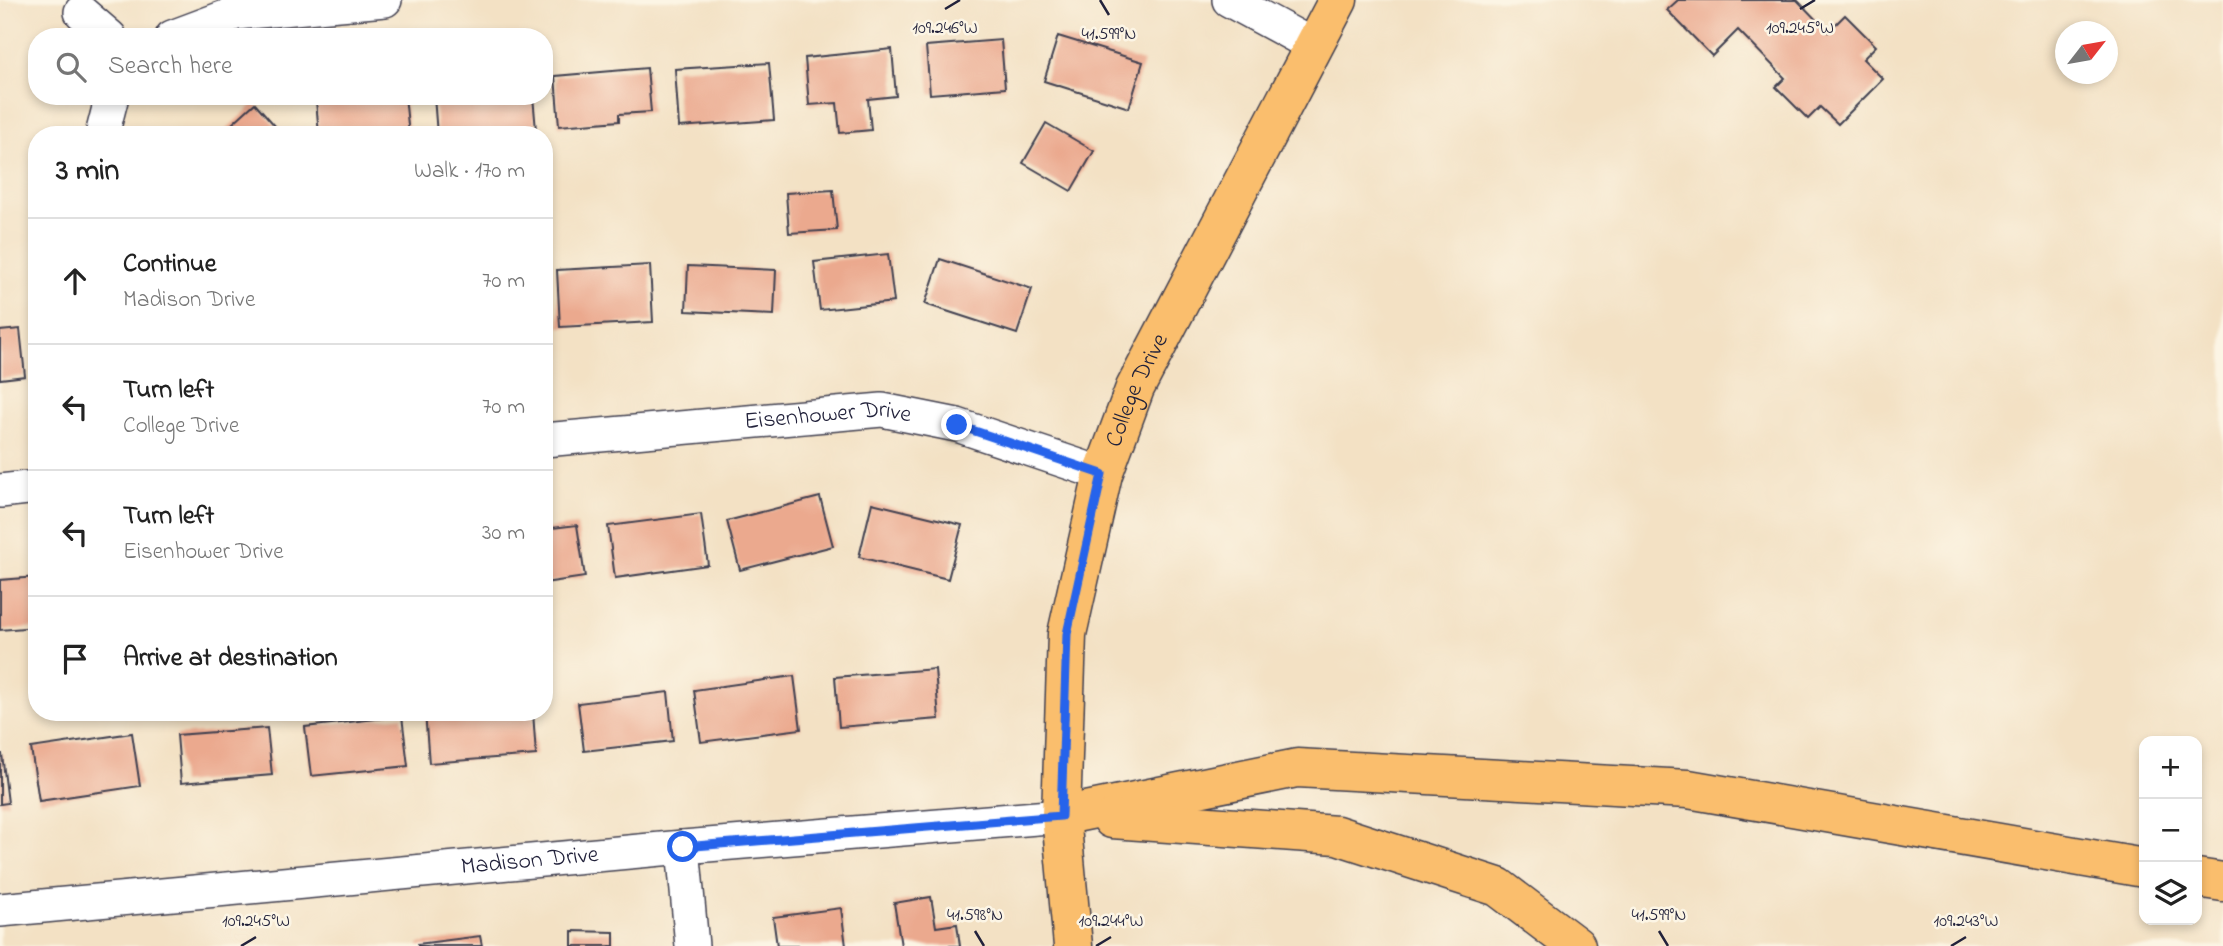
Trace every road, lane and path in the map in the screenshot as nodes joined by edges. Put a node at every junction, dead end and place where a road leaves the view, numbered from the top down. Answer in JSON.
{"nodes":[{"id":1,"x":385,"y":0,"type":"edge"},
{"id":2,"x":1229,"y":0,"type":"edge"},
{"id":3,"x":1338,"y":0,"type":"edge"},
{"id":4,"x":81,"y":12,"type":"dead end"},
{"id":5,"x":100,"y":28,"type":"edge"},
{"id":6,"x":196,"y":28,"type":"edge"},
{"id":7,"x":1314,"y":46,"type":"junction"},
{"id":8,"x":110,"y":105,"type":"edge"},
{"id":9,"x":104,"y":126,"type":"edge"},
{"id":10,"x":553,"y":439,"type":"edge"},
{"id":11,"x":1102,"y":474,"type":"junction"},
{"id":12,"x":28,"y":488,"type":"edge"},
{"id":13,"x":0,"y":491,"type":"edge"},
{"id":14,"x":1061,"y":816,"type":"junction"},
{"id":15,"x":683,"y":847,"type":"junction"},
{"id":16,"x":2139,"y":868,"type":"edge"},
{"id":17,"x":2202,"y":879,"type":"edge"},
{"id":18,"x":2223,"y":882,"type":"edge"},
{"id":19,"x":0,"y":910,"type":"edge"},
{"id":20,"x":692,"y":946,"type":"edge"},
{"id":21,"x":1073,"y":946,"type":"edge"},
{"id":22,"x":1576,"y":946,"type":"edge"}],
"edges":[{"from":1,"to":6,"type":"street"},
{"from":2,"to":7,"type":"street"},
{"from":3,"to":7,"type":"main road","name":"College Drive"},
{"from":4,"to":5,"type":"street"},
{"from":7,"to":11,"type":"main road","name":"College Drive"},
{"from":8,"to":9,"type":"street"},
{"from":10,"to":11,"type":"street","name":"Eisenhower Drive"},
{"from":11,"to":14,"type":"main road","name":"College Drive"},
{"from":12,"to":13,"type":"street"},
{"from":14,"to":15,"type":"street","name":"Madison Drive"},
{"from":14,"to":16,"type":"main road"},
{"from":14,"to":21,"type":"main road","name":"College Drive"},
{"from":14,"to":22,"type":"main road"},
{"from":15,"to":19,"type":"street","name":"Madison Drive"},
{"from":15,"to":20,"type":"street"},
{"from":17,"to":18,"type":"main road"}]}
